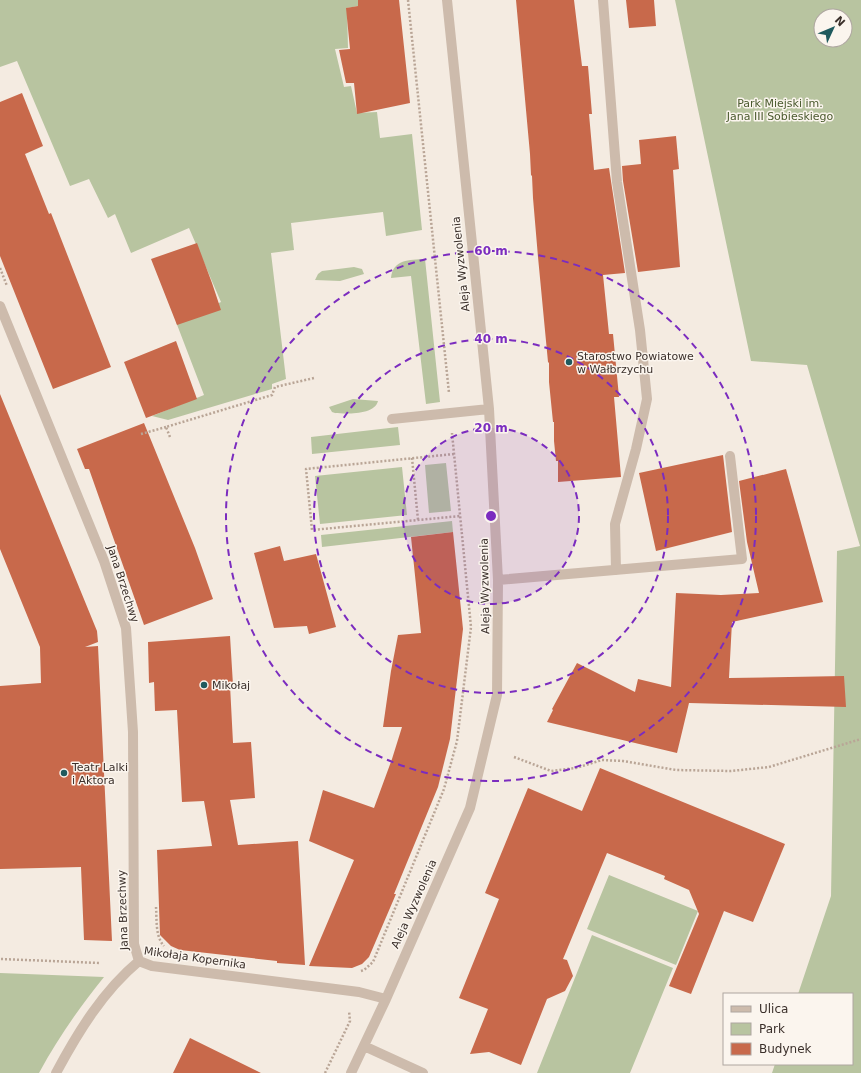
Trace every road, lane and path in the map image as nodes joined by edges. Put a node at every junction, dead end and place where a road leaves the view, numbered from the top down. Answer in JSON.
{"nodes":[{"id":1,"x":408,"y":0,"type":"edge"},
{"id":2,"x":447,"y":0,"type":"edge"},
{"id":3,"x":603,"y":0,"type":"edge"},
{"id":4,"x":0,"y":268,"type":"edge"},
{"id":5,"x":9,"y":290,"type":"dead end"},
{"id":6,"x":0,"y":306,"type":"edge"},
{"id":7,"x":314,"y":378,"type":"dead end"},
{"id":8,"x":489,"y":409,"type":"junction"},
{"id":9,"x":450,"y":412,"type":"junction"},
{"id":10,"x":392,"y":419,"type":"dead end"},
{"id":11,"x":166,"y":427,"type":"junction"},
{"id":12,"x":141,"y":434,"type":"dead end"},
{"id":13,"x":170,"y":437,"type":"dead end"},
{"id":14,"x":454,"y":454,"type":"junction"},
{"id":15,"x":730,"y":456,"type":"dead end"},
{"id":16,"x":412,"y":458,"type":"junction"},
{"id":17,"x":460,"y":516,"type":"junction"},
{"id":18,"x":418,"y":520,"type":"junction"},
{"id":19,"x":616,"y":570,"type":"junction"},
{"id":20,"x":498,"y":580,"type":"junction"},
{"id":21,"x":861,"y":739,"type":"edge"},
{"id":22,"x":514,"y":757,"type":"dead end"},
{"id":23,"x":156,"y":904,"type":"dead end"},
{"id":24,"x":165,"y":947,"type":"dead end"},
{"id":25,"x":1,"y":959,"type":"dead end"},
{"id":26,"x":139,"y":961,"type":"junction"},
{"id":27,"x":100,"y":963,"type":"dead end"},
{"id":28,"x":355,"y":973,"type":"dead end"},
{"id":29,"x":386,"y":999,"type":"junction"},
{"id":30,"x":343,"y":1035,"type":"dead end"},
{"id":31,"x":364,"y":1046,"type":"junction"},
{"id":32,"x":56,"y":1073,"type":"edge"},
{"id":33,"x":325,"y":1073,"type":"edge"},
{"id":34,"x":351,"y":1073,"type":"edge"},
{"id":35,"x":423,"y":1073,"type":"edge"}],
"edges":[{"from":1,"to":9,"type":"path"},
{"from":2,"to":8,"type":"street","name":"Aleja Wyzwolenia"},
{"from":3,"to":19,"type":"street"},
{"from":4,"to":5,"type":"path"},
{"from":6,"to":26,"type":"street","name":"Jana Brzechwy"},
{"from":7,"to":11,"type":"path"},
{"from":8,"to":9,"type":"street"},
{"from":8,"to":20,"type":"street","name":"Aleja Wyzwolenia"},
{"from":9,"to":10,"type":"street"},
{"from":9,"to":14,"type":"path"},
{"from":11,"to":12,"type":"path"},
{"from":11,"to":13,"type":"path"},
{"from":14,"to":16,"type":"path"},
{"from":14,"to":17,"type":"path"},
{"from":15,"to":19,"type":"street"},
{"from":16,"to":18,"type":"path"},
{"from":16,"to":18,"type":"path"},
{"from":17,"to":18,"type":"path"},
{"from":17,"to":28,"type":"path"},
{"from":19,"to":20,"type":"street"},
{"from":20,"to":29,"type":"street","name":"Aleja Wyzwolenia"},
{"from":21,"to":22,"type":"path"},
{"from":23,"to":24,"type":"path"},
{"from":25,"to":27,"type":"path"},
{"from":26,"to":29,"type":"street","name":"Mikołaja Kopernika"},
{"from":26,"to":32,"type":"street","name":"Mikołaja Kopernika"},
{"from":29,"to":31,"type":"street","name":"Aleja Wyzwolenia"},
{"from":30,"to":33,"type":"path"},
{"from":31,"to":34,"type":"street","name":"Aleja Wyzwolenia"},
{"from":31,"to":35,"type":"street"}]}
